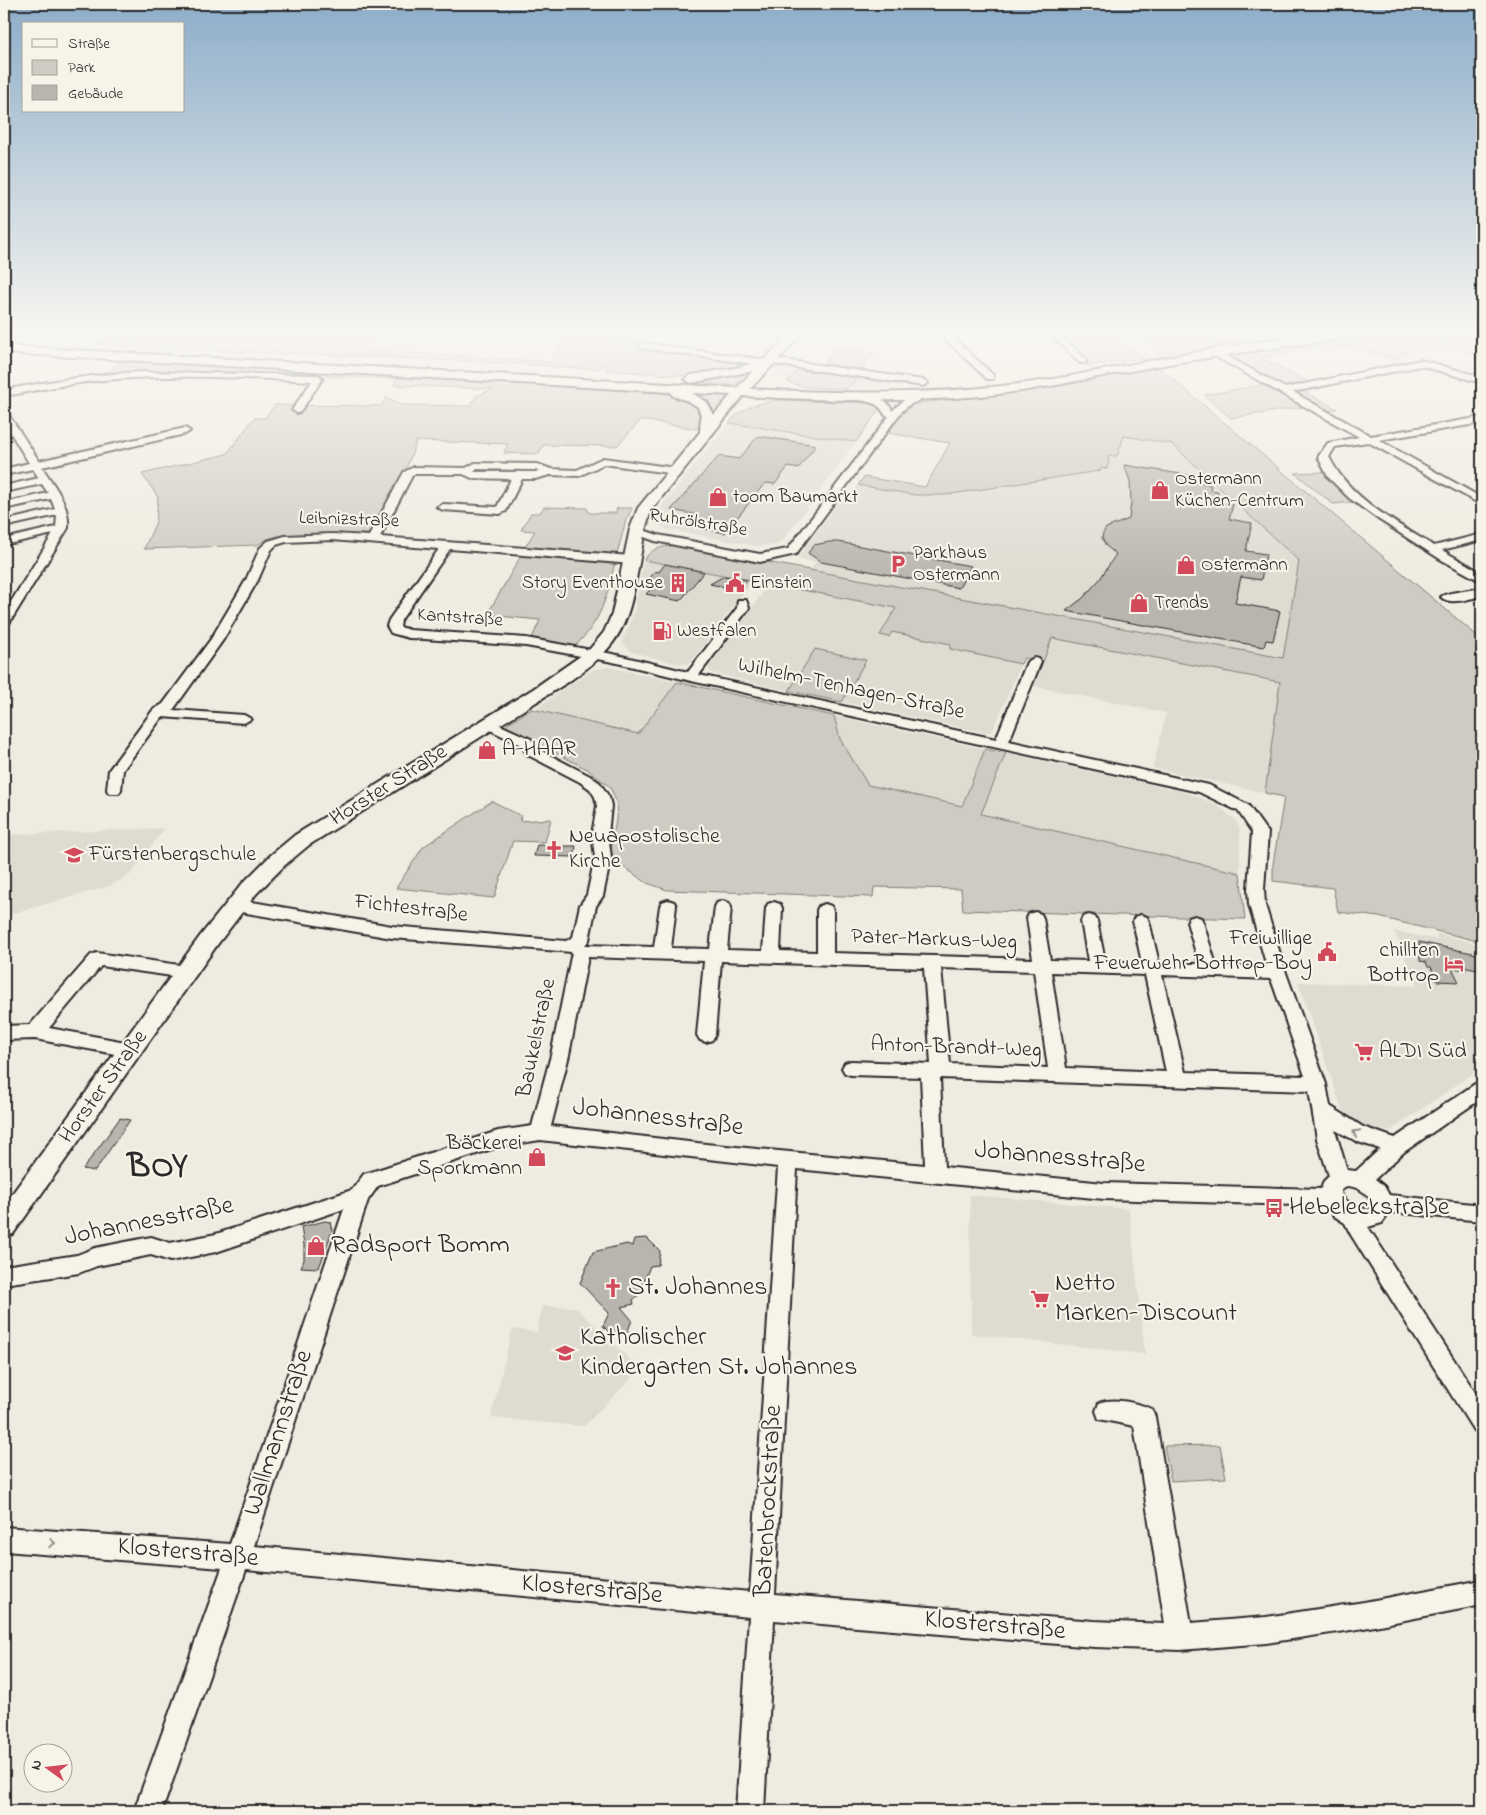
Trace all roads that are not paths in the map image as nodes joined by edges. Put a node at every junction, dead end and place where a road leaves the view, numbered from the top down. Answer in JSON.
{"nodes":[{"id":1,"x":6,"y":417,"type":"edge"},
{"id":2,"x":710,"y":417,"type":"edge"},
{"id":3,"x":720,"y":417,"type":"edge"},
{"id":4,"x":885,"y":417,"type":"edge"},
{"id":5,"x":893,"y":417,"type":"edge"},
{"id":6,"x":1330,"y":417,"type":"edge"},
{"id":7,"x":1482,"y":420,"type":"edge"},
{"id":8,"x":185,"y":431,"type":"dead end"},
{"id":9,"x":707,"y":432,"type":"junction"},
{"id":10,"x":1369,"y":439,"type":"junction"},
{"id":11,"x":34,"y":465,"type":"junction"},
{"id":12,"x":468,"y":471,"type":"junction"},
{"id":13,"x":676,"y":471,"type":"junction"},
{"id":14,"x":4,"y":472,"type":"edge"},
{"id":15,"x":550,"y":472,"type":"junction"},
{"id":16,"x":518,"y":476,"type":"junction"},
{"id":17,"x":45,"y":480,"type":"junction"},
{"id":18,"x":4,"y":489,"type":"edge"},
{"id":19,"x":54,"y":495,"type":"junction"},
{"id":20,"x":1482,"y":502,"type":"edge"},
{"id":21,"x":4,"y":506,"type":"edge"},
{"id":22,"x":443,"y":507,"type":"dead end"},
{"id":23,"x":61,"y":511,"type":"junction"},
{"id":24,"x":4,"y":524,"type":"edge"},
{"id":25,"x":61,"y":529,"type":"junction"},
{"id":26,"x":637,"y":531,"type":"junction"},
{"id":27,"x":1482,"y":537,"type":"edge"},
{"id":28,"x":373,"y":539,"type":"junction"},
{"id":29,"x":669,"y":541,"type":"junction"},
{"id":30,"x":4,"y":542,"type":"edge"},
{"id":31,"x":447,"y":545,"type":"junction"},
{"id":32,"x":1434,"y":549,"type":"junction"},
{"id":33,"x":780,"y":555,"type":"junction"},
{"id":34,"x":632,"y":556,"type":"junction"},
{"id":35,"x":1482,"y":578,"type":"edge"},
{"id":36,"x":1482,"y":592,"type":"edge"},
{"id":37,"x":1447,"y":597,"type":"dead end"},
{"id":38,"x":742,"y":603,"type":"dead end"},
{"id":39,"x":4,"y":622,"type":"edge"},
{"id":40,"x":593,"y":655,"type":"junction"},
{"id":41,"x":1034,"y":662,"type":"dead end"},
{"id":42,"x":691,"y":677,"type":"junction"},
{"id":43,"x":158,"y":713,"type":"junction"},
{"id":44,"x":244,"y":719,"type":"dead end"},
{"id":45,"x":489,"y":724,"type":"junction"},
{"id":46,"x":1000,"y":744,"type":"junction"},
{"id":47,"x":114,"y":790,"type":"dead end"},
{"id":48,"x":236,"y":905,"type":"junction"},
{"id":49,"x":668,"y":906,"type":"dead end"},
{"id":50,"x":723,"y":907,"type":"dead end"},
{"id":51,"x":774,"y":908,"type":"dead end"},
{"id":52,"x":826,"y":910,"type":"dead end"},
{"id":53,"x":1034,"y":918,"type":"dead end"},
{"id":54,"x":1089,"y":921,"type":"dead end"},
{"id":55,"x":1141,"y":921,"type":"dead end"},
{"id":56,"x":1195,"y":922,"type":"dead end"},
{"id":57,"x":580,"y":947,"type":"junction"},
{"id":58,"x":662,"y":953,"type":"junction"},
{"id":59,"x":716,"y":955,"type":"junction"},
{"id":60,"x":772,"y":957,"type":"junction"},
{"id":61,"x":825,"y":958,"type":"junction"},
{"id":62,"x":932,"y":963,"type":"junction"},
{"id":63,"x":1042,"y":966,"type":"junction"},
{"id":64,"x":1098,"y":968,"type":"junction"},
{"id":65,"x":1152,"y":970,"type":"junction"},
{"id":66,"x":1209,"y":971,"type":"junction"},
{"id":67,"x":186,"y":972,"type":"junction"},
{"id":68,"x":1277,"y":973,"type":"junction"},
{"id":69,"x":35,"y":1032,"type":"junction"},
{"id":70,"x":4,"y":1033,"type":"edge"},
{"id":71,"x":706,"y":1035,"type":"dead end"},
{"id":72,"x":131,"y":1050,"type":"junction"},
{"id":73,"x":851,"y":1068,"type":"dead end"},
{"id":74,"x":935,"y":1071,"type":"junction"},
{"id":75,"x":1058,"y":1076,"type":"junction"},
{"id":76,"x":1177,"y":1079,"type":"junction"},
{"id":77,"x":1316,"y":1084,"type":"junction"},
{"id":78,"x":1482,"y":1089,"type":"edge"},
{"id":79,"x":1321,"y":1109,"type":"junction"},
{"id":80,"x":540,"y":1132,"type":"junction"},
{"id":81,"x":1397,"y":1146,"type":"junction"},
{"id":82,"x":788,"y":1160,"type":"junction"},
{"id":83,"x":935,"y":1174,"type":"junction"},
{"id":84,"x":1340,"y":1179,"type":"junction"},
{"id":85,"x":1360,"y":1180,"type":"junction"},
{"id":86,"x":359,"y":1196,"type":"junction"},
{"id":87,"x":1331,"y":1198,"type":"junction"},
{"id":88,"x":1382,"y":1203,"type":"junction"},
{"id":89,"x":1482,"y":1213,"type":"edge"},
{"id":90,"x":1354,"y":1218,"type":"junction"},
{"id":91,"x":4,"y":1226,"type":"edge"},
{"id":92,"x":4,"y":1276,"type":"edge"},
{"id":93,"x":1106,"y":1411,"type":"dead end"},
{"id":94,"x":1482,"y":1423,"type":"edge"},
{"id":95,"x":4,"y":1539,"type":"edge"},
{"id":96,"x":238,"y":1557,"type":"junction"},
{"id":97,"x":1482,"y":1593,"type":"edge"},
{"id":98,"x":763,"y":1606,"type":"junction"},
{"id":99,"x":1180,"y":1637,"type":"junction"},
{"id":100,"x":148,"y":1811,"type":"edge"},
{"id":101,"x":750,"y":1811,"type":"edge"}],
"edges":[{"from":1,"to":11,"type":"street"},
{"from":2,"to":9,"type":"main road"},
{"from":3,"to":9,"type":"main road","name":"Horster Straße"},
{"from":4,"to":33,"type":"street"},
{"from":5,"to":33,"type":"street","name":"Ruhrölstraße"},
{"from":6,"to":10,"type":"street"},
{"from":7,"to":10,"type":"street"},
{"from":8,"to":11,"type":"street"},
{"from":9,"to":13,"type":"main road","name":"Horster Straße"},
{"from":10,"to":20,"type":"street"},
{"from":10,"to":32,"type":"street"},
{"from":11,"to":14,"type":"street"},
{"from":11,"to":17,"type":"street"},
{"from":12,"to":15,"type":"street"},
{"from":12,"to":16,"type":"street"},
{"from":12,"to":28,"type":"street"},
{"from":13,"to":15,"type":"street"},
{"from":13,"to":26,"type":"main road","name":"Horster Straße"},
{"from":15,"to":16,"type":"street"},
{"from":16,"to":22,"type":"street"},
{"from":17,"to":18,"type":"street"},
{"from":17,"to":19,"type":"street"},
{"from":19,"to":21,"type":"street"},
{"from":19,"to":23,"type":"street"},
{"from":23,"to":24,"type":"street"},
{"from":23,"to":25,"type":"street"},
{"from":25,"to":30,"type":"street"},
{"from":25,"to":39,"type":"street"},
{"from":26,"to":29,"type":"street","name":"Ruhrölstraße"},
{"from":26,"to":33,"type":"street","name":"Ruhrölstraße"},
{"from":26,"to":34,"type":"main road","name":"Horster Straße"},
{"from":27,"to":32,"type":"street"},
{"from":28,"to":31,"type":"street","name":"Leibnizstraße"},
{"from":28,"to":43,"type":"street","name":"Leibnizstraße"},
{"from":29,"to":33,"type":"street","name":"Ruhrölstraße"},
{"from":29,"to":34,"type":"street","name":"Ruhrölstraße"},
{"from":31,"to":34,"type":"street","name":"Leibnizstraße"},
{"from":31,"to":40,"type":"street","name":"Kantstraße"},
{"from":32,"to":35,"type":"street"},
{"from":34,"to":40,"type":"main road","name":"Horster Straße"},
{"from":36,"to":37,"type":"street"},
{"from":38,"to":42,"type":"street","name":"Wilhelm-Tenhagen-Straße"},
{"from":40,"to":42,"type":"street","name":"Wilhelm-Tenhagen-Straße"},
{"from":40,"to":45,"type":"main road","name":"Horster Straße"},
{"from":41,"to":46,"type":"street"},
{"from":42,"to":46,"type":"street","name":"Wilhelm-Tenhagen-Straße"},
{"from":43,"to":44,"type":"street"},
{"from":43,"to":47,"type":"street","name":"Leibnizstraße"},
{"from":45,"to":48,"type":"main road","name":"Horster Straße"},
{"from":45,"to":57,"type":"street","name":"Baukelstraße"},
{"from":46,"to":68,"type":"street","name":"Wilhelm-Tenhagen-Straße"},
{"from":48,"to":57,"type":"street","name":"Fichtestraße"},
{"from":48,"to":67,"type":"main road","name":"Horster Straße"},
{"from":49,"to":58,"type":"street"},
{"from":50,"to":59,"type":"street"},
{"from":51,"to":60,"type":"street"},
{"from":52,"to":61,"type":"street","name":"Pater-Markus-Weg"},
{"from":53,"to":63,"type":"street","name":"Pater-Markus-Weg"},
{"from":54,"to":64,"type":"street"},
{"from":55,"to":65,"type":"street"},
{"from":56,"to":66,"type":"street"},
{"from":57,"to":58,"type":"street","name":"Pater-Markus-Weg"},
{"from":57,"to":80,"type":"street","name":"Baukelstraße"},
{"from":58,"to":59,"type":"street","name":"Pater-Markus-Weg"},
{"from":59,"to":60,"type":"street","name":"Pater-Markus-Weg"},
{"from":59,"to":71,"type":"street"},
{"from":60,"to":61,"type":"street","name":"Pater-Markus-Weg"},
{"from":61,"to":62,"type":"street","name":"Pater-Markus-Weg"},
{"from":62,"to":63,"type":"street","name":"Pater-Markus-Weg"},
{"from":62,"to":74,"type":"street"},
{"from":63,"to":64,"type":"street","name":"Pater-Markus-Weg"},
{"from":63,"to":75,"type":"street","name":"Anton-Brandt-Weg"},
{"from":64,"to":65,"type":"street","name":"Pater-Markus-Weg"},
{"from":65,"to":66,"type":"street","name":"Pater-Markus-Weg"},
{"from":65,"to":76,"type":"street"},
{"from":66,"to":68,"type":"street","name":"Pater-Markus-Weg"},
{"from":67,"to":69,"type":"street"},
{"from":67,"to":72,"type":"main road","name":"Horster Straße"},
{"from":68,"to":77,"type":"street","name":"Wilhelm-Tenhagen-Straße"},
{"from":69,"to":70,"type":"street"},
{"from":69,"to":72,"type":"street"},
{"from":72,"to":91,"type":"main road","name":"Horster Straße"},
{"from":73,"to":74,"type":"street","name":"Anton-Brandt-Weg"},
{"from":74,"to":75,"type":"street","name":"Anton-Brandt-Weg"},
{"from":74,"to":83,"type":"street"},
{"from":75,"to":76,"type":"street","name":"Anton-Brandt-Weg"},
{"from":76,"to":77,"type":"street","name":"Anton-Brandt-Weg"},
{"from":77,"to":79,"type":"street","name":"Wilhelm-Tenhagen-Straße"},
{"from":78,"to":81,"type":"street"},
{"from":81,"to":79,"type":"street","one_way":true},
{"from":79,"to":84,"type":"street","name":"Wilhelm-Tenhagen-Straße"},
{"from":80,"to":82,"type":"street","name":"Johannesstraße"},
{"from":80,"to":86,"type":"street","name":"Johannesstraße"},
{"from":81,"to":85,"type":"street"},
{"from":82,"to":83,"type":"street","name":"Johannesstraße"},
{"from":82,"to":98,"type":"street","name":"Batenbrockstraße"},
{"from":83,"to":87,"type":"street","name":"Johannesstraße"},
{"from":84,"to":85,"type":"street"},
{"from":84,"to":87,"type":"street"},
{"from":85,"to":88,"type":"street"},
{"from":86,"to":92,"type":"street","name":"Johannesstraße"},
{"from":86,"to":96,"type":"street","name":"Wallmannstraße"},
{"from":87,"to":90,"type":"street"},
{"from":88,"to":89,"type":"street"},
{"from":88,"to":90,"type":"street"},
{"from":90,"to":94,"type":"street"},
{"from":93,"to":99,"type":"street"},
{"from":95,"to":96,"type":"street","name":"Klosterstraße","one_way":true},
{"from":96,"to":98,"type":"street","name":"Klosterstraße"},
{"from":96,"to":100,"type":"street","name":"Wallmannstraße"},
{"from":97,"to":99,"type":"street","name":"Klosterstraße"},
{"from":98,"to":99,"type":"street","name":"Klosterstraße"},
{"from":98,"to":101,"type":"street","name":"Batenbrockstraße"}]}
